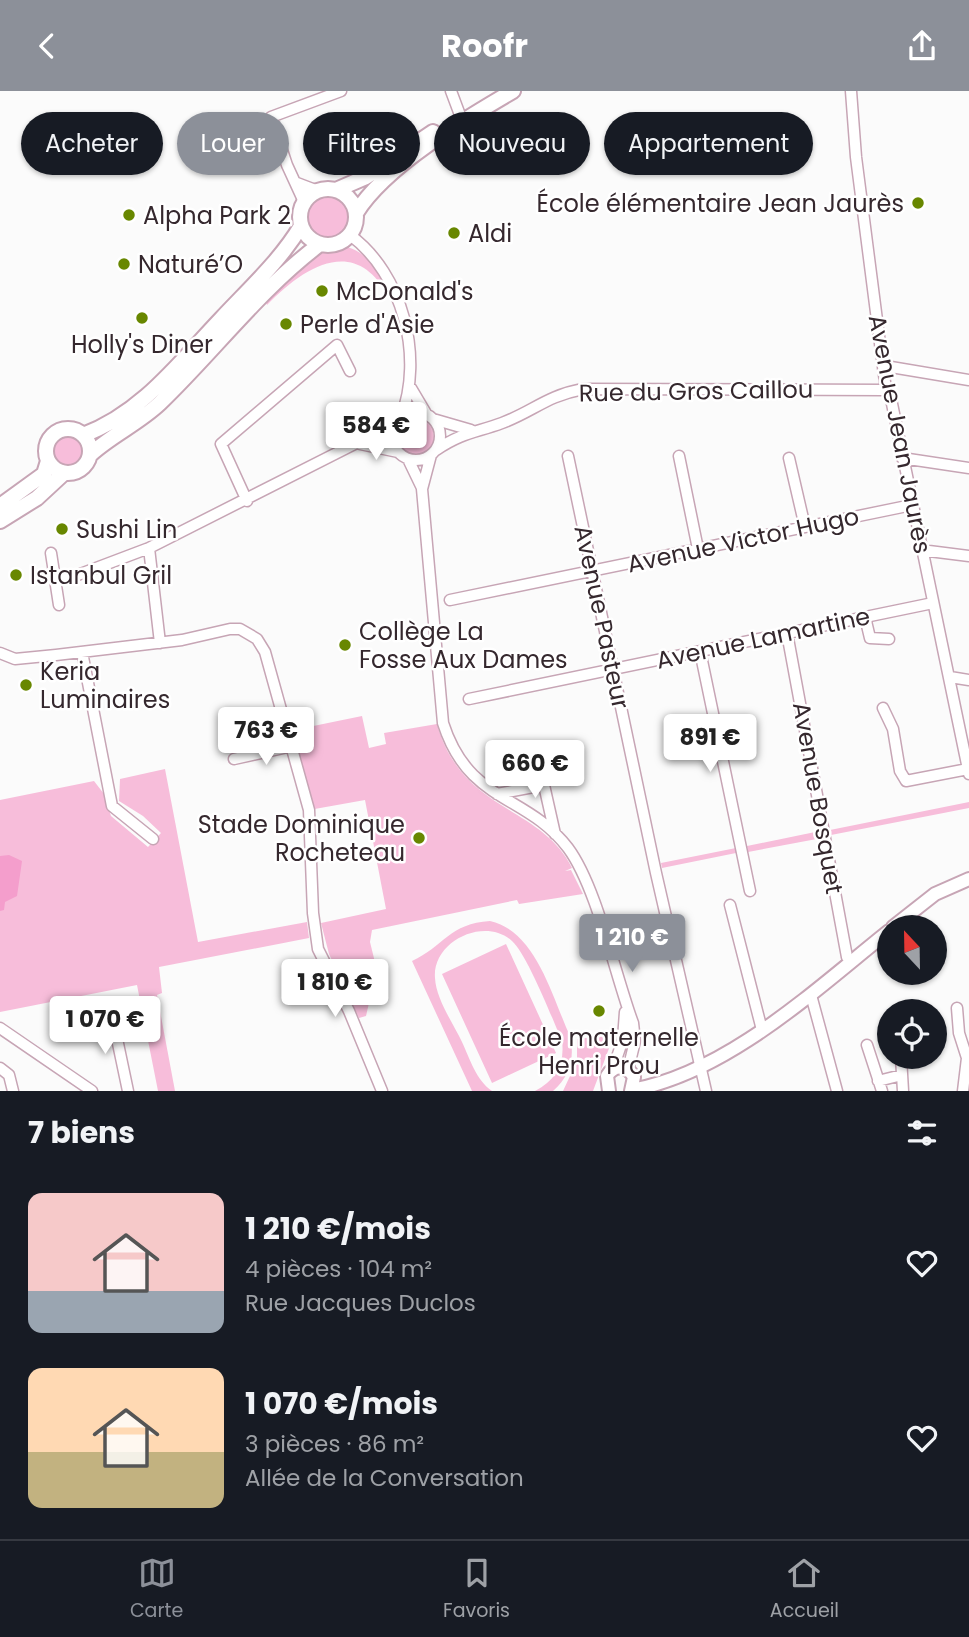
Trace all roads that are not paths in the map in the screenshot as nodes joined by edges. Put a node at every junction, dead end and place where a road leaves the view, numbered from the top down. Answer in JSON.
{"nodes":[{"id":1,"x":341,"y":91,"type":"edge"},
{"id":2,"x":451,"y":91,"type":"edge"},
{"id":3,"x":499,"y":91,"type":"edge"},
{"id":4,"x":513,"y":91,"type":"edge"},
{"id":5,"x":851,"y":91,"type":"edge"},
{"id":6,"x":459,"y":112,"type":"edge"},
{"id":7,"x":463,"y":112,"type":"edge"},
{"id":8,"x":434,"y":131,"type":"edge"},
{"id":9,"x":297,"y":183,"type":"junction"},
{"id":10,"x":336,"y":190,"type":"junction"},
{"id":11,"x":318,"y":191,"type":"junction"},
{"id":12,"x":304,"y":202,"type":"junction"},
{"id":13,"x":356,"y":213,"type":"junction"},
{"id":14,"x":301,"y":226,"type":"junction"},
{"id":15,"x":350,"y":235,"type":"junction"},
{"id":16,"x":320,"y":244,"type":"junction"},
{"id":17,"x":885,"y":366,"type":"junction"},
{"id":18,"x":350,"y":371,"type":"dead end"},
{"id":19,"x":969,"y":380,"type":"edge"},
{"id":20,"x":411,"y":387,"type":"junction"},
{"id":21,"x":886,"y":390,"type":"junction"},
{"id":22,"x":430,"y":417,"type":"junction"},
{"id":23,"x":399,"y":420,"type":"junction"},
{"id":24,"x":471,"y":430,"type":"junction"},
{"id":25,"x":83,"y":435,"type":"junction"},
{"id":26,"x":360,"y":444,"type":"junction"},
{"id":27,"x":398,"y":452,"type":"junction"},
{"id":28,"x":434,"y":453,"type":"junction"},
{"id":29,"x":91,"y":454,"type":"junction"},
{"id":30,"x":568,"y":456,"type":"dead end"},
{"id":31,"x":679,"y":456,"type":"dead end"},
{"id":32,"x":789,"y":458,"type":"dead end"},
{"id":33,"x":902,"y":458,"type":"junction"},
{"id":34,"x":408,"y":459,"type":"junction"},
{"id":35,"x":48,"y":461,"type":"junction"},
{"id":36,"x":969,"y":468,"type":"edge"},
{"id":37,"x":64,"y":473,"type":"junction"},
{"id":38,"x":422,"y":489,"type":"junction"},
{"id":39,"x":247,"y":501,"type":"junction"},
{"id":40,"x":912,"y":505,"type":"junction"},
{"id":41,"x":0,"y":506,"type":"edge"},
{"id":42,"x":0,"y":521,"type":"edge"},
{"id":43,"x":805,"y":527,"type":"junction"},
{"id":44,"x":149,"y":548,"type":"junction"},
{"id":45,"x":698,"y":549,"type":"junction"},
{"id":46,"x":921,"y":550,"type":"junction"},
{"id":47,"x":51,"y":553,"type":"dead end"},
{"id":48,"x":969,"y":556,"type":"edge"},
{"id":49,"x":592,"y":571,"type":"junction"},
{"id":50,"x":55,"y":579,"type":"junction"},
{"id":51,"x":450,"y":600,"type":"dead end"},
{"id":52,"x":933,"y":603,"type":"junction"},
{"id":53,"x":59,"y":605,"type":"dead end"},
{"id":54,"x":865,"y":617,"type":"junction"},
{"id":55,"x":787,"y":633,"type":"junction"},
{"id":56,"x":888,"y":639,"type":"dead end"},
{"id":57,"x":160,"y":643,"type":"junction"},
{"id":58,"x":700,"y":651,"type":"junction"},
{"id":59,"x":82,"y":652,"type":"junction"},
{"id":60,"x":0,"y":653,"type":"edge"},
{"id":61,"x":613,"y":669,"type":"junction"},
{"id":62,"x":950,"y":677,"type":"junction"},
{"id":63,"x":969,"y":680,"type":"edge"},
{"id":64,"x":469,"y":699,"type":"dead end"},
{"id":65,"x":883,"y":708,"type":"dead end"},
{"id":66,"x":292,"y":746,"type":"junction"},
{"id":67,"x":234,"y":759,"type":"dead end"},
{"id":68,"x":969,"y":772,"type":"edge"},
{"id":69,"x":497,"y":794,"type":"junction"},
{"id":70,"x":555,"y":834,"type":"junction"},
{"id":71,"x":152,"y":839,"type":"dead end"},
{"id":72,"x":969,"y":879,"type":"edge"},
{"id":73,"x":750,"y":891,"type":"dead end"},
{"id":74,"x":730,"y":905,"type":"dead end"},
{"id":75,"x":908,"y":915,"type":"edge"},
{"id":76,"x":877,"y":940,"type":"edge"},
{"id":77,"x":851,"y":961,"type":"junction"},
{"id":78,"x":811,"y":995,"type":"junction"},
{"id":79,"x":623,"y":998,"type":"junction"},
{"id":80,"x":957,"y":1008,"type":"dead end"},
{"id":81,"x":113,"y":1016,"type":"dead end"},
{"id":82,"x":0,"y":1028,"type":"edge"},
{"id":83,"x":762,"y":1030,"type":"junction"},
{"id":84,"x":867,"y":1045,"type":"dead end"},
{"id":85,"x":699,"y":1065,"type":"junction"},
{"id":86,"x":0,"y":1067,"type":"edge"},
{"id":87,"x":613,"y":1069,"type":"junction"},
{"id":88,"x":902,"y":1069,"type":"edge"},
{"id":89,"x":902,"y":1075,"type":"junction"},
{"id":90,"x":631,"y":1082,"type":"edge"},
{"id":91,"x":880,"y":1086,"type":"edge"},
{"id":92,"x":13,"y":1091,"type":"edge"},
{"id":93,"x":92,"y":1091,"type":"edge"},
{"id":94,"x":128,"y":1091,"type":"edge"},
{"id":95,"x":382,"y":1091,"type":"edge"},
{"id":96,"x":609,"y":1091,"type":"edge"},
{"id":97,"x":706,"y":1091,"type":"edge"},
{"id":98,"x":837,"y":1091,"type":"edge"},
{"id":99,"x":903,"y":1091,"type":"edge"},
{"id":100,"x":963,"y":1091,"type":"edge"}],
"edges":[{"from":1,"to":9,"type":"street"},
{"from":2,"to":6,"type":"street"},
{"from":3,"to":7,"type":"main road"},
{"from":4,"to":13,"type":"main road"},
{"from":5,"to":17,"type":"street","name":"Avenue Jean Jaurès"},
{"from":8,"to":10,"type":"main road"},
{"from":9,"to":11,"type":"street"},
{"from":9,"to":12,"type":"street"},
{"from":10,"to":11,"type":"main road"},
{"from":10,"to":13,"type":"main road"},
{"from":11,"to":12,"type":"main road"},
{"from":12,"to":14,"type":"main road"},
{"from":13,"to":15,"type":"main road"},
{"from":14,"to":16,"type":"main road"},
{"from":14,"to":25,"type":"main road"},
{"from":15,"to":16,"type":"main road"},
{"from":15,"to":20,"type":"street"},
{"from":16,"to":29,"type":"main road"},
{"from":17,"to":19,"type":"street"},
{"from":17,"to":21,"type":"street","name":"Avenue Jean Jaurès"},
{"from":18,"to":39,"type":"street"},
{"from":20,"to":22,"type":"street"},
{"from":20,"to":23,"type":"street"},
{"from":21,"to":24,"type":"street","name":"Rue du Gros Caillou"},
{"from":21,"to":33,"type":"street","name":"Avenue Jean Jaurès"},
{"from":22,"to":23,"type":"street"},
{"from":22,"to":24,"type":"street"},
{"from":22,"to":28,"type":"street"},
{"from":23,"to":26,"type":"street"},
{"from":23,"to":27,"type":"street"},
{"from":24,"to":28,"type":"street","name":"Rue du Gros Caillou"},
{"from":25,"to":29,"type":"main road"},
{"from":25,"to":35,"type":"main road"},
{"from":26,"to":27,"type":"street"},
{"from":26,"to":39,"type":"street"},
{"from":27,"to":34,"type":"street"},
{"from":28,"to":34,"type":"street"},
{"from":28,"to":38,"type":"street"},
{"from":29,"to":37,"type":"main road"},
{"from":30,"to":49,"type":"street","name":"Avenue Pasteur"},
{"from":31,"to":45,"type":"street"},
{"from":32,"to":43,"type":"street"},
{"from":33,"to":36,"type":"street"},
{"from":33,"to":40,"type":"street","name":"Avenue Jean Jaurès"},
{"from":34,"to":38,"type":"street"},
{"from":35,"to":37,"type":"main road"},
{"from":35,"to":41,"type":"main road"},
{"from":37,"to":42,"type":"main road"},
{"from":38,"to":69,"type":"street"},
{"from":39,"to":44,"type":"street"},
{"from":40,"to":43,"type":"street","name":"Avenue Victor Hugo"},
{"from":40,"to":46,"type":"street","name":"Avenue Jean Jaurès"},
{"from":43,"to":45,"type":"street","name":"Avenue Victor Hugo"},
{"from":44,"to":50,"type":"street"},
{"from":44,"to":57,"type":"street"},
{"from":45,"to":49,"type":"street","name":"Avenue Victor Hugo"},
{"from":46,"to":48,"type":"street"},
{"from":46,"to":52,"type":"street","name":"Avenue Jean Jaurès"},
{"from":47,"to":50,"type":"street"},
{"from":49,"to":51,"type":"street","name":"Avenue Victor Hugo"},
{"from":49,"to":61,"type":"street","name":"Avenue Pasteur"},
{"from":50,"to":53,"type":"street"},
{"from":52,"to":54,"type":"street","name":"Avenue Lamartine"},
{"from":52,"to":62,"type":"street","name":"Avenue Jean Jaurès"},
{"from":54,"to":55,"type":"street","name":"Avenue Lamartine"},
{"from":54,"to":56,"type":"street"},
{"from":55,"to":58,"type":"street","name":"Avenue Lamartine"},
{"from":55,"to":77,"type":"street","name":"Avenue Bosquet"},
{"from":57,"to":59,"type":"street"},
{"from":57,"to":66,"type":"street"},
{"from":58,"to":61,"type":"street","name":"Avenue Lamartine"},
{"from":58,"to":73,"type":"street"},
{"from":59,"to":60,"type":"street"},
{"from":59,"to":71,"type":"street"},
{"from":61,"to":64,"type":"street","name":"Avenue Lamartine"},
{"from":61,"to":85,"type":"street","name":"Avenue Pasteur"},
{"from":62,"to":63,"type":"street"},
{"from":62,"to":68,"type":"street","name":"Avenue Jean Jaurès"},
{"from":65,"to":68,"type":"street"},
{"from":66,"to":67,"type":"street"},
{"from":66,"to":95,"type":"street"},
{"from":69,"to":70,"type":"street"},
{"from":69,"to":70,"type":"street"},
{"from":70,"to":79,"type":"street"},
{"from":72,"to":75,"type":"street"},
{"from":74,"to":83,"type":"street"},
{"from":76,"to":77,"type":"street"},
{"from":77,"to":78,"type":"street"},
{"from":78,"to":83,"type":"street"},
{"from":78,"to":98,"type":"street"},
{"from":79,"to":87,"type":"street"},
{"from":79,"to":90,"type":"street"},
{"from":80,"to":100,"type":"street"},
{"from":81,"to":94,"type":"street"},
{"from":82,"to":93,"type":"street"},
{"from":83,"to":85,"type":"street"},
{"from":84,"to":91,"type":"street"},
{"from":85,"to":90,"type":"street"},
{"from":85,"to":97,"type":"street","name":"Avenue Pasteur"},
{"from":86,"to":92,"type":"street"},
{"from":87,"to":90,"type":"street"},
{"from":87,"to":96,"type":"street"},
{"from":88,"to":89,"type":"street"},
{"from":89,"to":91,"type":"street"},
{"from":89,"to":99,"type":"street"}]}
